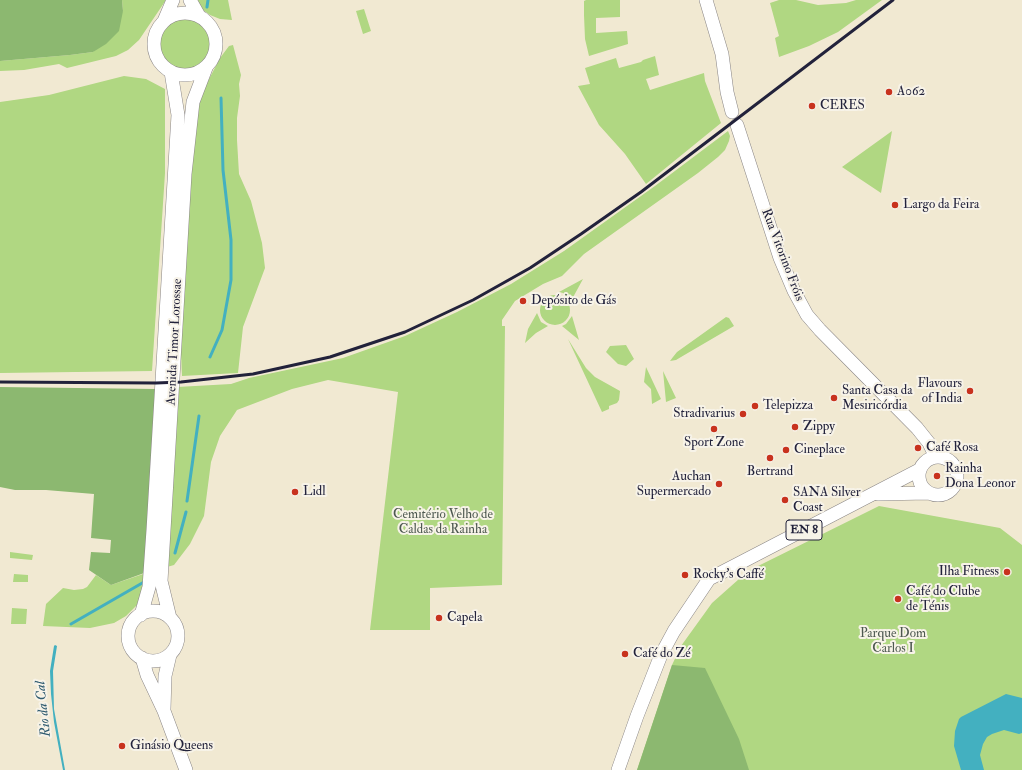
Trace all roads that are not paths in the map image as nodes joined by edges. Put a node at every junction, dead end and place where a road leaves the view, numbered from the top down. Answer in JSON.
{"nodes":[{"id":1,"x":173,"y":0,"type":"edge"},
{"id":2,"x":190,"y":0,"type":"edge"},
{"id":3,"x":706,"y":0,"type":"edge"},
{"id":4,"x":199,"y":16,"type":"junction"},
{"id":5,"x":164,"y":21,"type":"junction"},
{"id":6,"x":206,"y":68,"type":"junction"},
{"id":7,"x":171,"y":72,"type":"junction"},
{"id":8,"x":732,"y":112,"type":"dead end"},
{"id":9,"x":737,"y":125,"type":"dead end"},
{"id":10,"x":936,"y":457,"type":"junction"},
{"id":11,"x":919,"y":470,"type":"junction"},
{"id":12,"x":928,"y":493,"type":"junction"},
{"id":13,"x":874,"y":494,"type":"junction"},
{"id":14,"x":733,"y":567,"type":"junction"},
{"id":15,"x":696,"y":600,"type":"junction"},
{"id":16,"x":141,"y":615,"type":"junction"},
{"id":17,"x":170,"y":618,"type":"junction"},
{"id":18,"x":170,"y":655,"type":"junction"},
{"id":19,"x":142,"y":658,"type":"junction"},
{"id":20,"x":164,"y":711,"type":"junction"},
{"id":21,"x":186,"y":770,"type":"edge"},
{"id":22,"x":618,"y":770,"type":"edge"}],
"edges":[{"from":1,"to":5,"type":"main road"},
{"from":2,"to":4,"type":"main road"},
{"from":3,"to":8,"type":"main road"},
{"from":4,"to":5,"type":"main road"},
{"from":4,"to":6,"type":"main road"},
{"from":5,"to":7,"type":"main road"},
{"from":6,"to":7,"type":"main road"},
{"from":6,"to":17,"type":"main road","name":"Avenida Timor Lorossae"},
{"from":7,"to":16,"type":"main road","name":"Avenida Timor Lorossae"},
{"from":9,"to":10,"type":"main road","name":"Rua Vitorino Fróis"},
{"from":10,"to":11,"type":"main road","number":"EN 8"},
{"from":10,"to":12,"type":"main road","number":"EN 8"},
{"from":11,"to":12,"type":"main road"},
{"from":11,"to":13,"type":"main road","number":"EN 8"},
{"from":12,"to":13,"type":"main road","number":"EN 8"},
{"from":13,"to":14,"type":"main road","number":"EN 8"},
{"from":14,"to":15,"type":"main road","number":"EN 8"},
{"from":14,"to":15,"type":"main road","number":"EN 8"},
{"from":15,"to":22,"type":"main road","number":"EN 8"},
{"from":16,"to":17,"type":"main road"},
{"from":16,"to":19,"type":"main road"},
{"from":17,"to":18,"type":"main road"},
{"from":18,"to":19,"type":"main road"},
{"from":18,"to":20,"type":"main road"},
{"from":19,"to":20,"type":"main road"},
{"from":20,"to":21,"type":"main road"}]}
